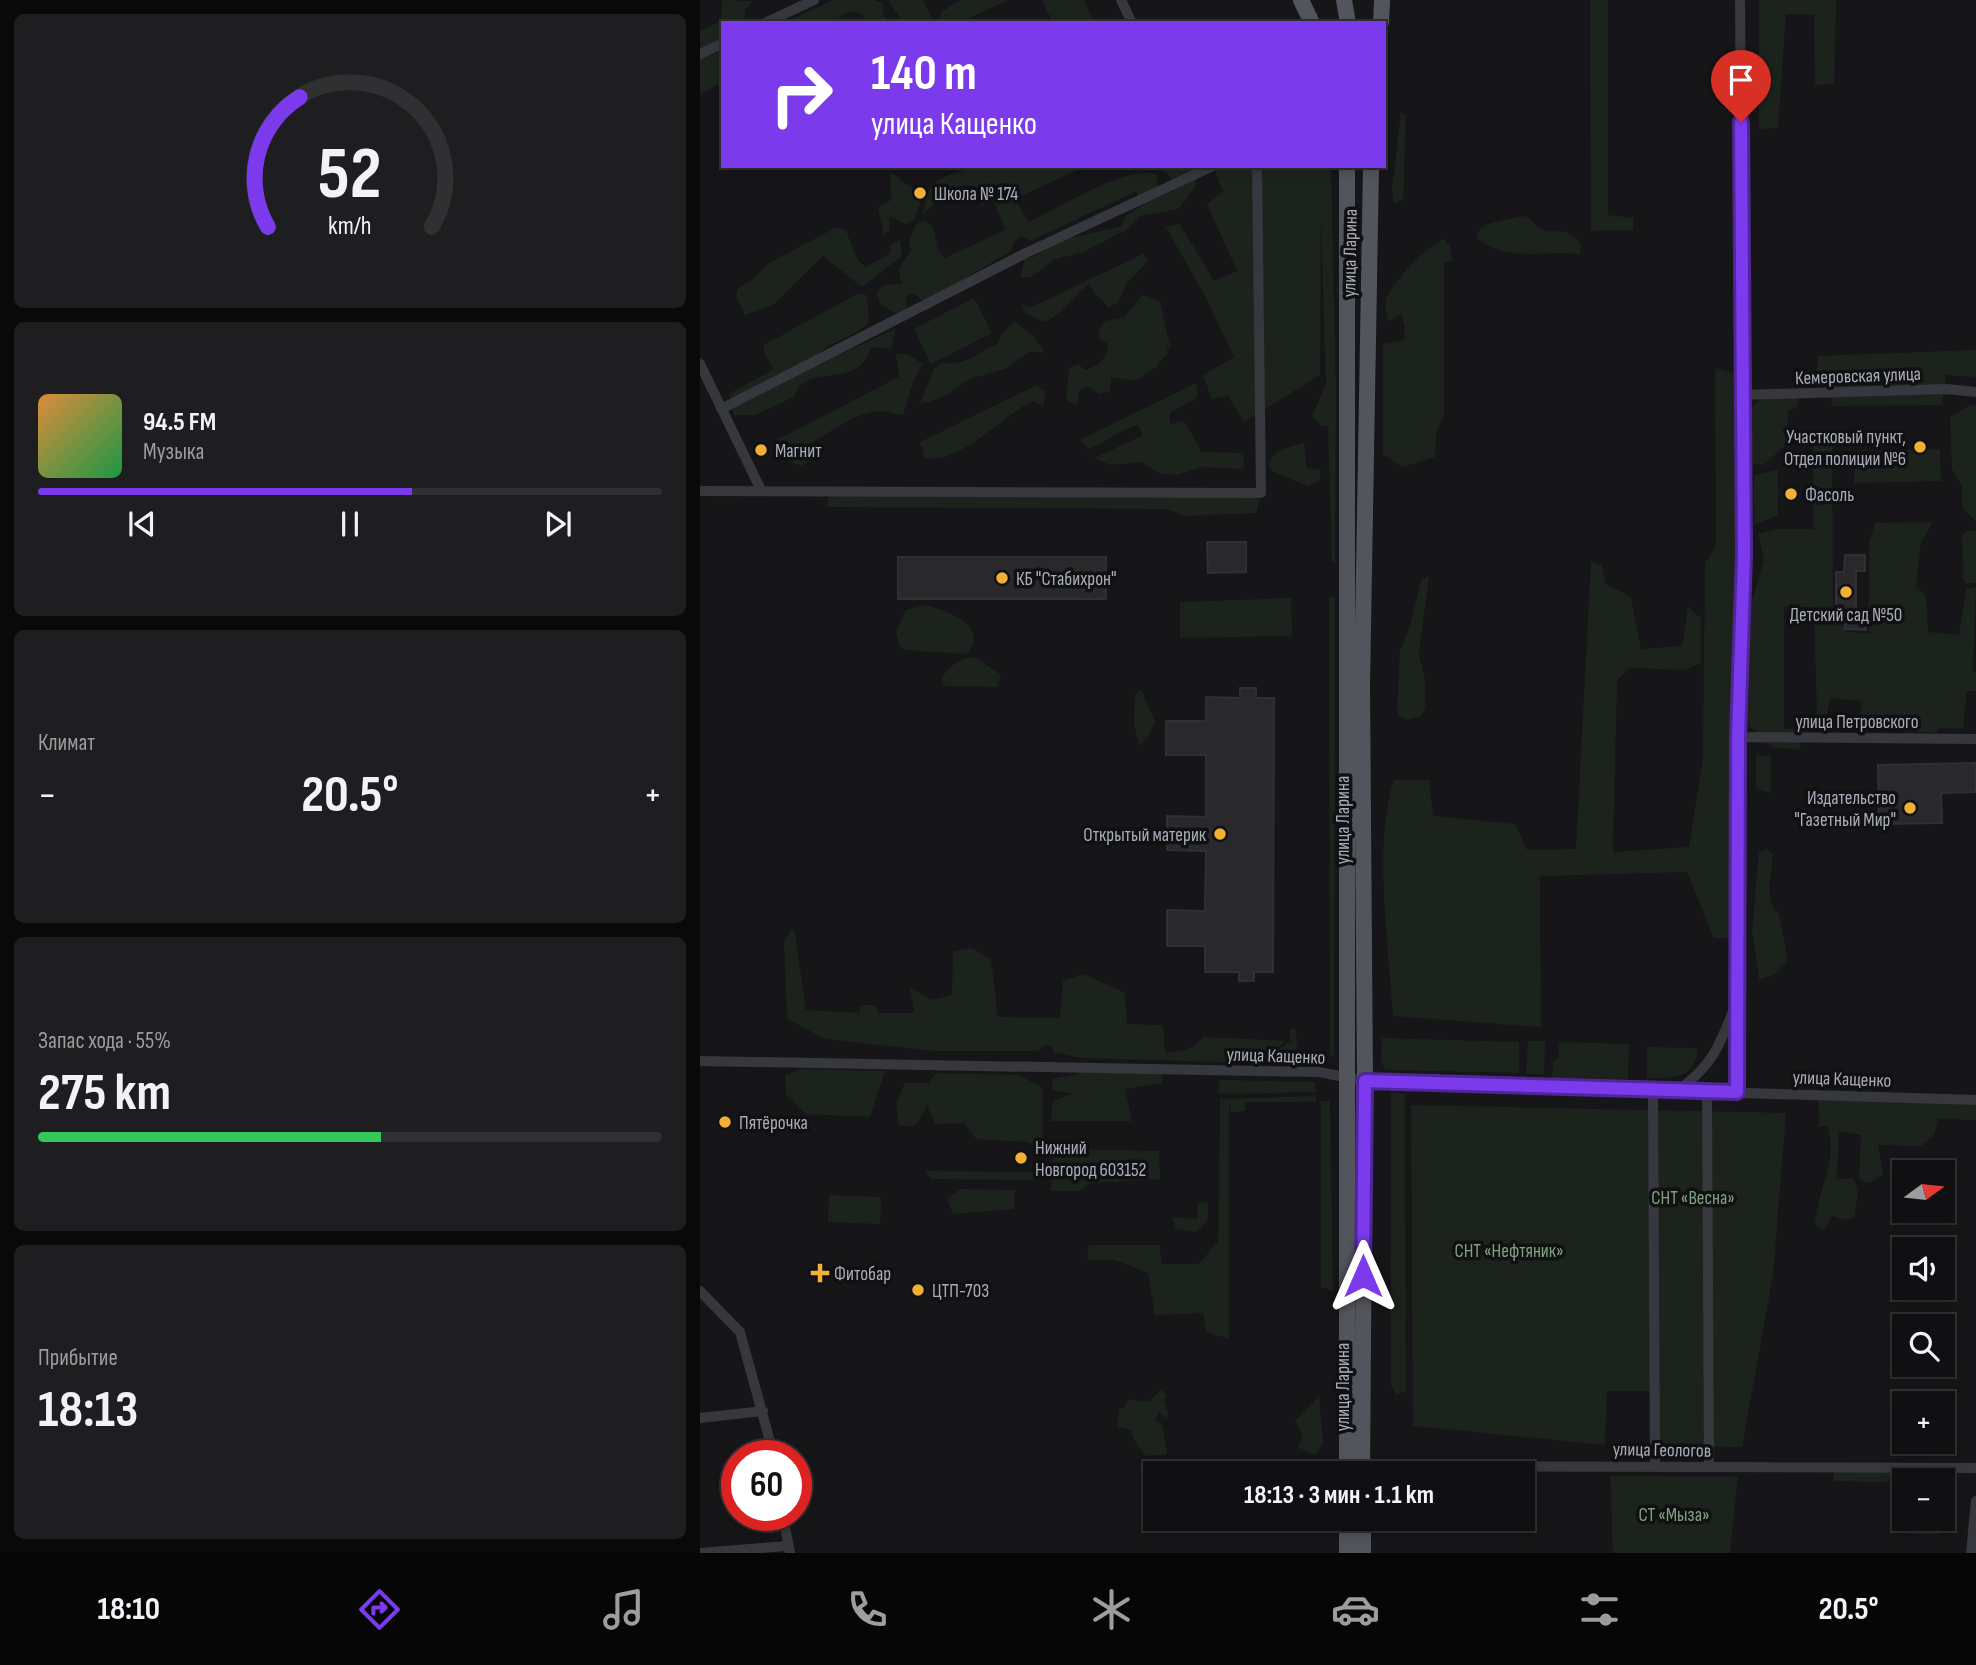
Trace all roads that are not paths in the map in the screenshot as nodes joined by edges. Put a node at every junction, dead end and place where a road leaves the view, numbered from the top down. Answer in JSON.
{"nodes":[{"id":1,"x":814,"y":0,"type":"edge"},
{"id":2,"x":1121,"y":0,"type":"edge"},
{"id":3,"x":1301,"y":0,"type":"edge"},
{"id":4,"x":1347,"y":0,"type":"edge"},
{"id":5,"x":1371,"y":0,"type":"edge"},
{"id":6,"x":1382,"y":0,"type":"edge"},
{"id":7,"x":1740,"y":0,"type":"edge"},
{"id":8,"x":769,"y":21,"type":"edge"},
{"id":9,"x":1131,"y":21,"type":"edge"},
{"id":10,"x":1311,"y":21,"type":"edge"},
{"id":11,"x":1348,"y":21,"type":"edge"},
{"id":12,"x":1371,"y":21,"type":"edge"},
{"id":13,"x":1381,"y":21,"type":"edge"},
{"id":14,"x":721,"y":44,"type":"edge"},
{"id":15,"x":700,"y":54,"type":"edge"},
{"id":16,"x":1257,"y":168,"type":"edge"},
{"id":17,"x":1347,"y":168,"type":"edge"},
{"id":18,"x":1371,"y":168,"type":"edge"},
{"id":19,"x":1200,"y":169,"type":"edge"},
{"id":20,"x":700,"y":364,"type":"edge"},
{"id":21,"x":1976,"y":392,"type":"edge"},
{"id":22,"x":1741,"y":395,"type":"junction"},
{"id":23,"x":721,"y":409,"type":"junction"},
{"id":24,"x":761,"y":490,"type":"junction"},
{"id":25,"x":700,"y":491,"type":"edge"},
{"id":26,"x":1738,"y":737,"type":"junction"},
{"id":27,"x":1976,"y":739,"type":"edge"},
{"id":28,"x":1737,"y":1002,"type":"junction"},
{"id":29,"x":700,"y":1061,"type":"edge"},
{"id":30,"x":1348,"y":1078,"type":"junction"},
{"id":31,"x":1365,"y":1081,"type":"junction"},
{"id":32,"x":1653,"y":1090,"type":"junction"},
{"id":33,"x":1677,"y":1091,"type":"junction"},
{"id":34,"x":1707,"y":1091,"type":"junction"},
{"id":35,"x":1737,"y":1092,"type":"junction"},
{"id":36,"x":1976,"y":1100,"type":"edge"},
{"id":37,"x":700,"y":1291,"type":"edge"},
{"id":38,"x":763,"y":1411,"type":"junction"},
{"id":39,"x":700,"y":1418,"type":"edge"},
{"id":40,"x":770,"y":1440,"type":"edge"},
{"id":41,"x":1355,"y":1461,"type":"edge"},
{"id":42,"x":1355,"y":1461,"type":"edge"},
{"id":43,"x":1655,"y":1466,"type":"junction"},
{"id":44,"x":1709,"y":1467,"type":"junction"},
{"id":45,"x":1535,"y":1468,"type":"edge"},
{"id":46,"x":1976,"y":1468,"type":"edge"},
{"id":47,"x":1976,"y":1501,"type":"edge"},
{"id":48,"x":785,"y":1531,"type":"edge"},
{"id":49,"x":1347,"y":1531,"type":"edge"},
{"id":50,"x":1363,"y":1531,"type":"edge"},
{"id":51,"x":788,"y":1549,"type":"edge"},
{"id":52,"x":701,"y":1553,"type":"edge"},
{"id":53,"x":1347,"y":1553,"type":"edge"},
{"id":54,"x":1363,"y":1553,"type":"edge"},
{"id":55,"x":1971,"y":1553,"type":"edge"}],
"edges":[{"from":1,"to":8,"type":"street"},
{"from":2,"to":9,"type":"street"},
{"from":3,"to":10,"type":"main road"},
{"from":4,"to":11,"type":"main road"},
{"from":5,"to":12,"type":"main road"},
{"from":6,"to":13,"type":"main road"},
{"from":7,"to":22,"type":"street"},
{"from":14,"to":15,"type":"street"},
{"from":16,"to":24,"type":"street"},
{"from":17,"to":30,"type":"main road","name":"улица Ларина"},
{"from":18,"to":31,"type":"main road","name":"улица Ларина"},
{"from":19,"to":23,"type":"street"},
{"from":20,"to":23,"type":"street"},
{"from":21,"to":22,"type":"street","name":"Кемеровская улица"},
{"from":22,"to":26,"type":"street"},
{"from":23,"to":24,"type":"street"},
{"from":24,"to":25,"type":"street"},
{"from":26,"to":27,"type":"street","name":"улица Петровского"},
{"from":26,"to":28,"type":"street"},
{"from":28,"to":33,"type":"street"},
{"from":28,"to":35,"type":"street"},
{"from":29,"to":30,"type":"street","name":"улица Кащенко"},
{"from":30,"to":31,"type":"street","name":"улица Кащенко"},
{"from":30,"to":42,"type":"main road","name":"улица Ларина"},
{"from":31,"to":32,"type":"street","name":"улица Кащенко"},
{"from":31,"to":41,"type":"main road","name":"улица Ларина"},
{"from":32,"to":33,"type":"street","name":"улица Кащенко"},
{"from":32,"to":43,"type":"street"},
{"from":33,"to":34,"type":"street","name":"улица Кащенко"},
{"from":34,"to":35,"type":"street","name":"улица Кащенко"},
{"from":34,"to":44,"type":"street"},
{"from":35,"to":36,"type":"street","name":"улица Кащенко"},
{"from":37,"to":38,"type":"street"},
{"from":38,"to":39,"type":"street"},
{"from":38,"to":40,"type":"street"},
{"from":43,"to":44,"type":"street","name":"улица Геологов"},
{"from":43,"to":45,"type":"street","name":"улица Геологов"},
{"from":44,"to":46,"type":"street","name":"улица Геологов"},
{"from":47,"to":55,"type":"street"},
{"from":48,"to":51,"type":"street"},
{"from":49,"to":53,"type":"main road"},
{"from":50,"to":54,"type":"main road"},
{"from":51,"to":52,"type":"street"}]}
